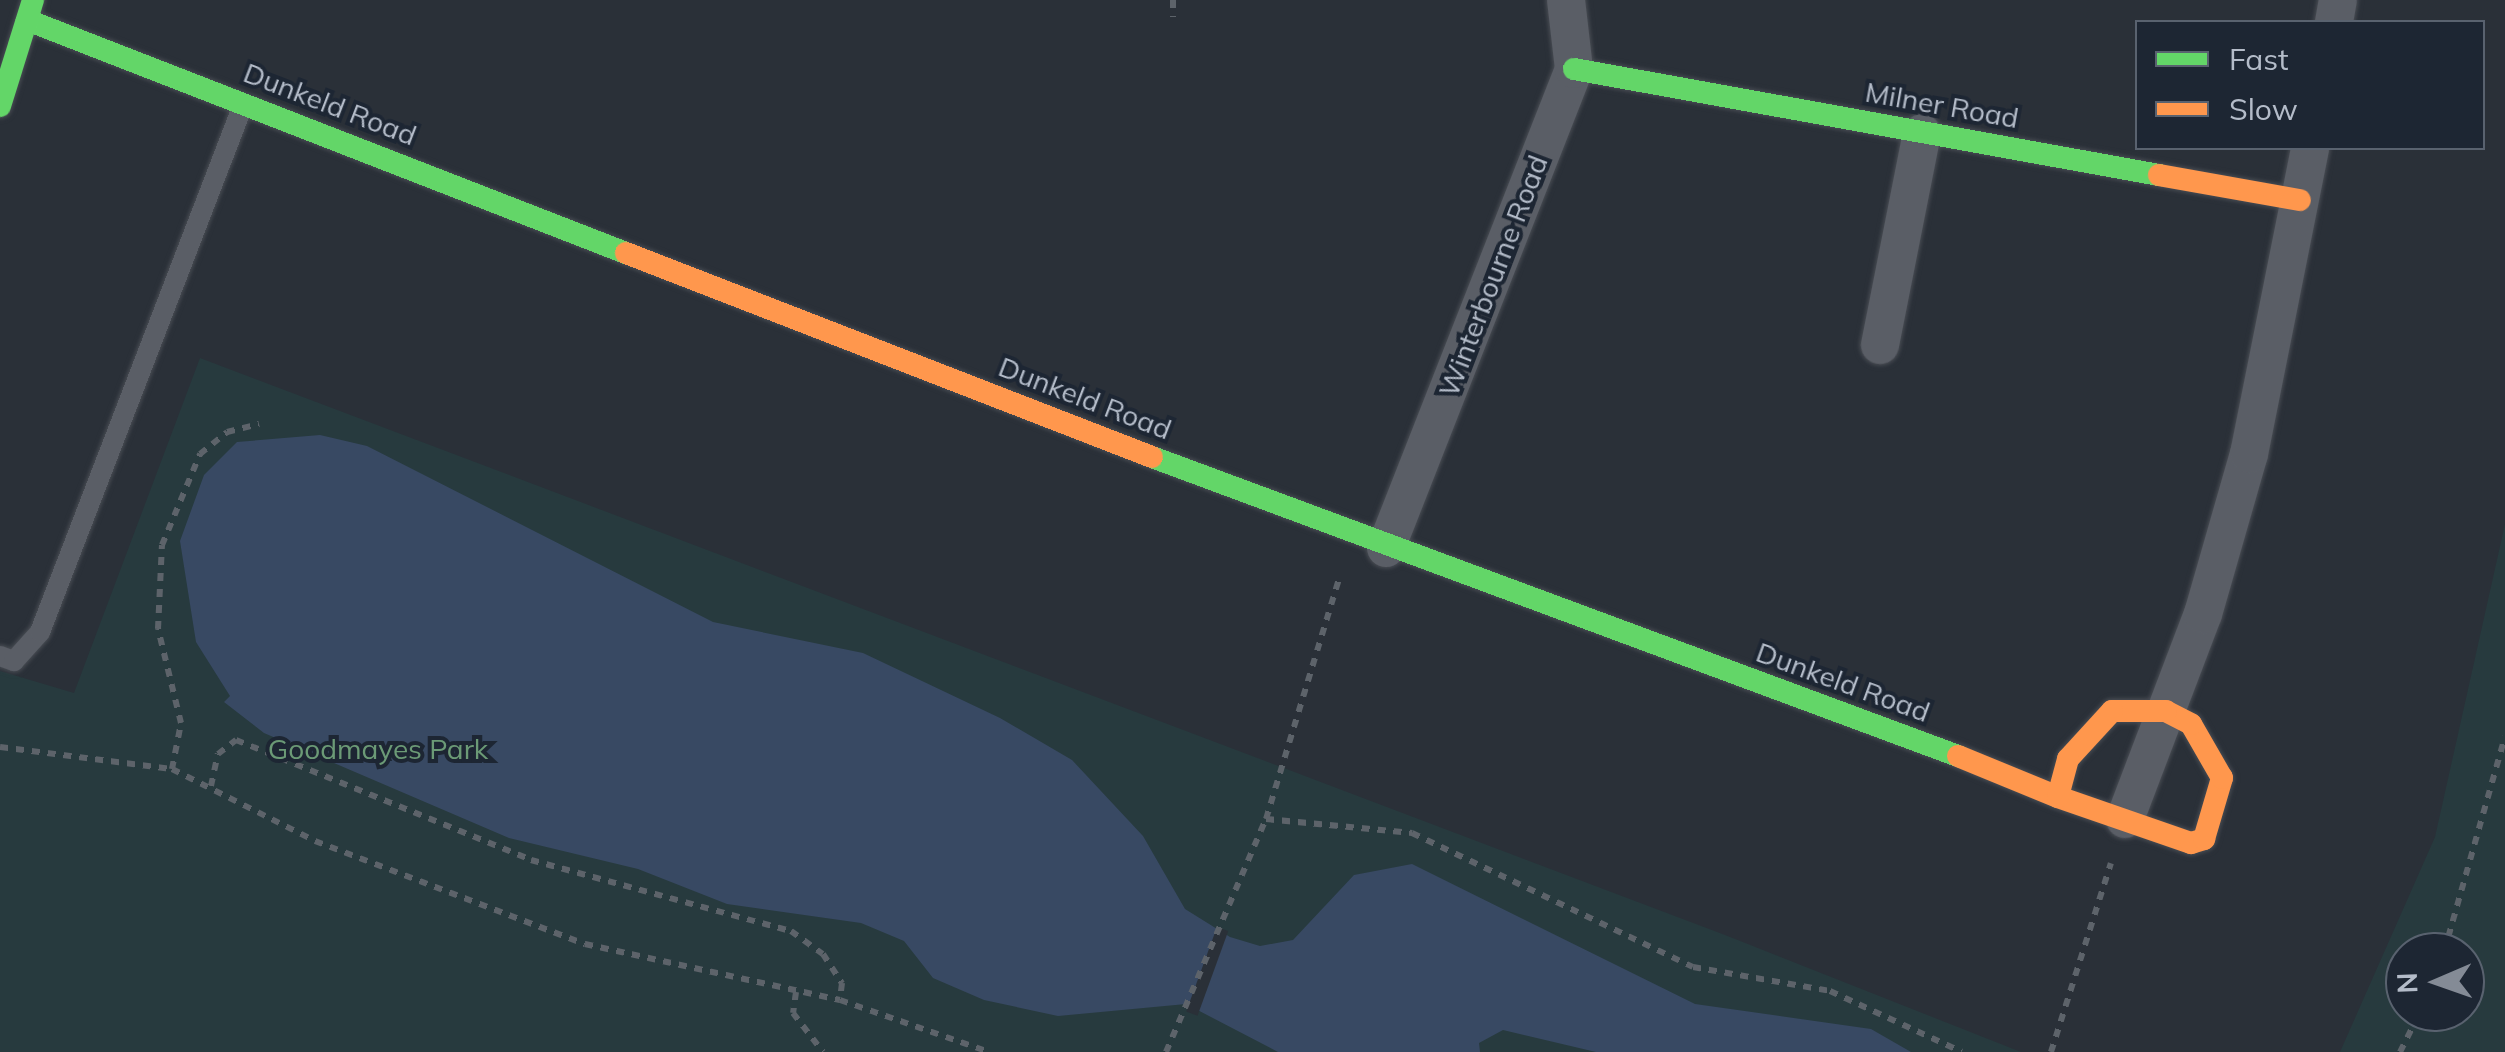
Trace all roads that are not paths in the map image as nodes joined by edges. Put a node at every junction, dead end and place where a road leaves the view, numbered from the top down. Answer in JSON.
{"nodes":[{"id":1,"x":1566,"y":0,"type":"edge"},
{"id":2,"x":30,"y":10,"type":"edge"},
{"id":3,"x":1574,"y":69,"type":"junction"},
{"id":4,"x":244,"y":103,"type":"junction"},
{"id":5,"x":0,"y":106,"type":"edge"},
{"id":6,"x":1922,"y":133,"type":"junction"},
{"id":7,"x":2310,"y":150,"type":"edge"},
{"id":8,"x":2300,"y":200,"type":"junction"},
{"id":9,"x":1880,"y":346,"type":"dead end"},
{"id":10,"x":1370,"y":541,"type":"junction"},
{"id":11,"x":0,"y":656,"type":"edge"},
{"id":12,"x":2166,"y":711,"type":"junction"},
{"id":13,"x":2058,"y":797,"type":"junction"},
{"id":14,"x":2125,"y":819,"type":"junction"}],
"edges":[{"from":1,"to":3,"type":"street","name":"Winterbourne Road"},
{"from":2,"to":4,"type":"street","name":"Dunkeld Road"},
{"from":2,"to":5,"type":"street"},
{"from":3,"to":6,"type":"street","name":"Milner Road"},
{"from":3,"to":10,"type":"street","name":"Winterbourne Road"},
{"from":4,"to":10,"type":"street","name":"Dunkeld Road"},
{"from":4,"to":11,"type":"lane"},
{"from":6,"to":8,"type":"street","name":"Milner Road"},
{"from":6,"to":9,"type":"street"},
{"from":7,"to":8,"type":"street"},
{"from":8,"to":12,"type":"street"},
{"from":10,"to":13,"type":"street","name":"Dunkeld Road"},
{"from":12,"to":13,"type":"street"},
{"from":12,"to":14,"type":"street"},
{"from":12,"to":14,"type":"street","name":"Dunkeld Road"},
{"from":13,"to":14,"type":"street","name":"Dunkeld Road"}]}
